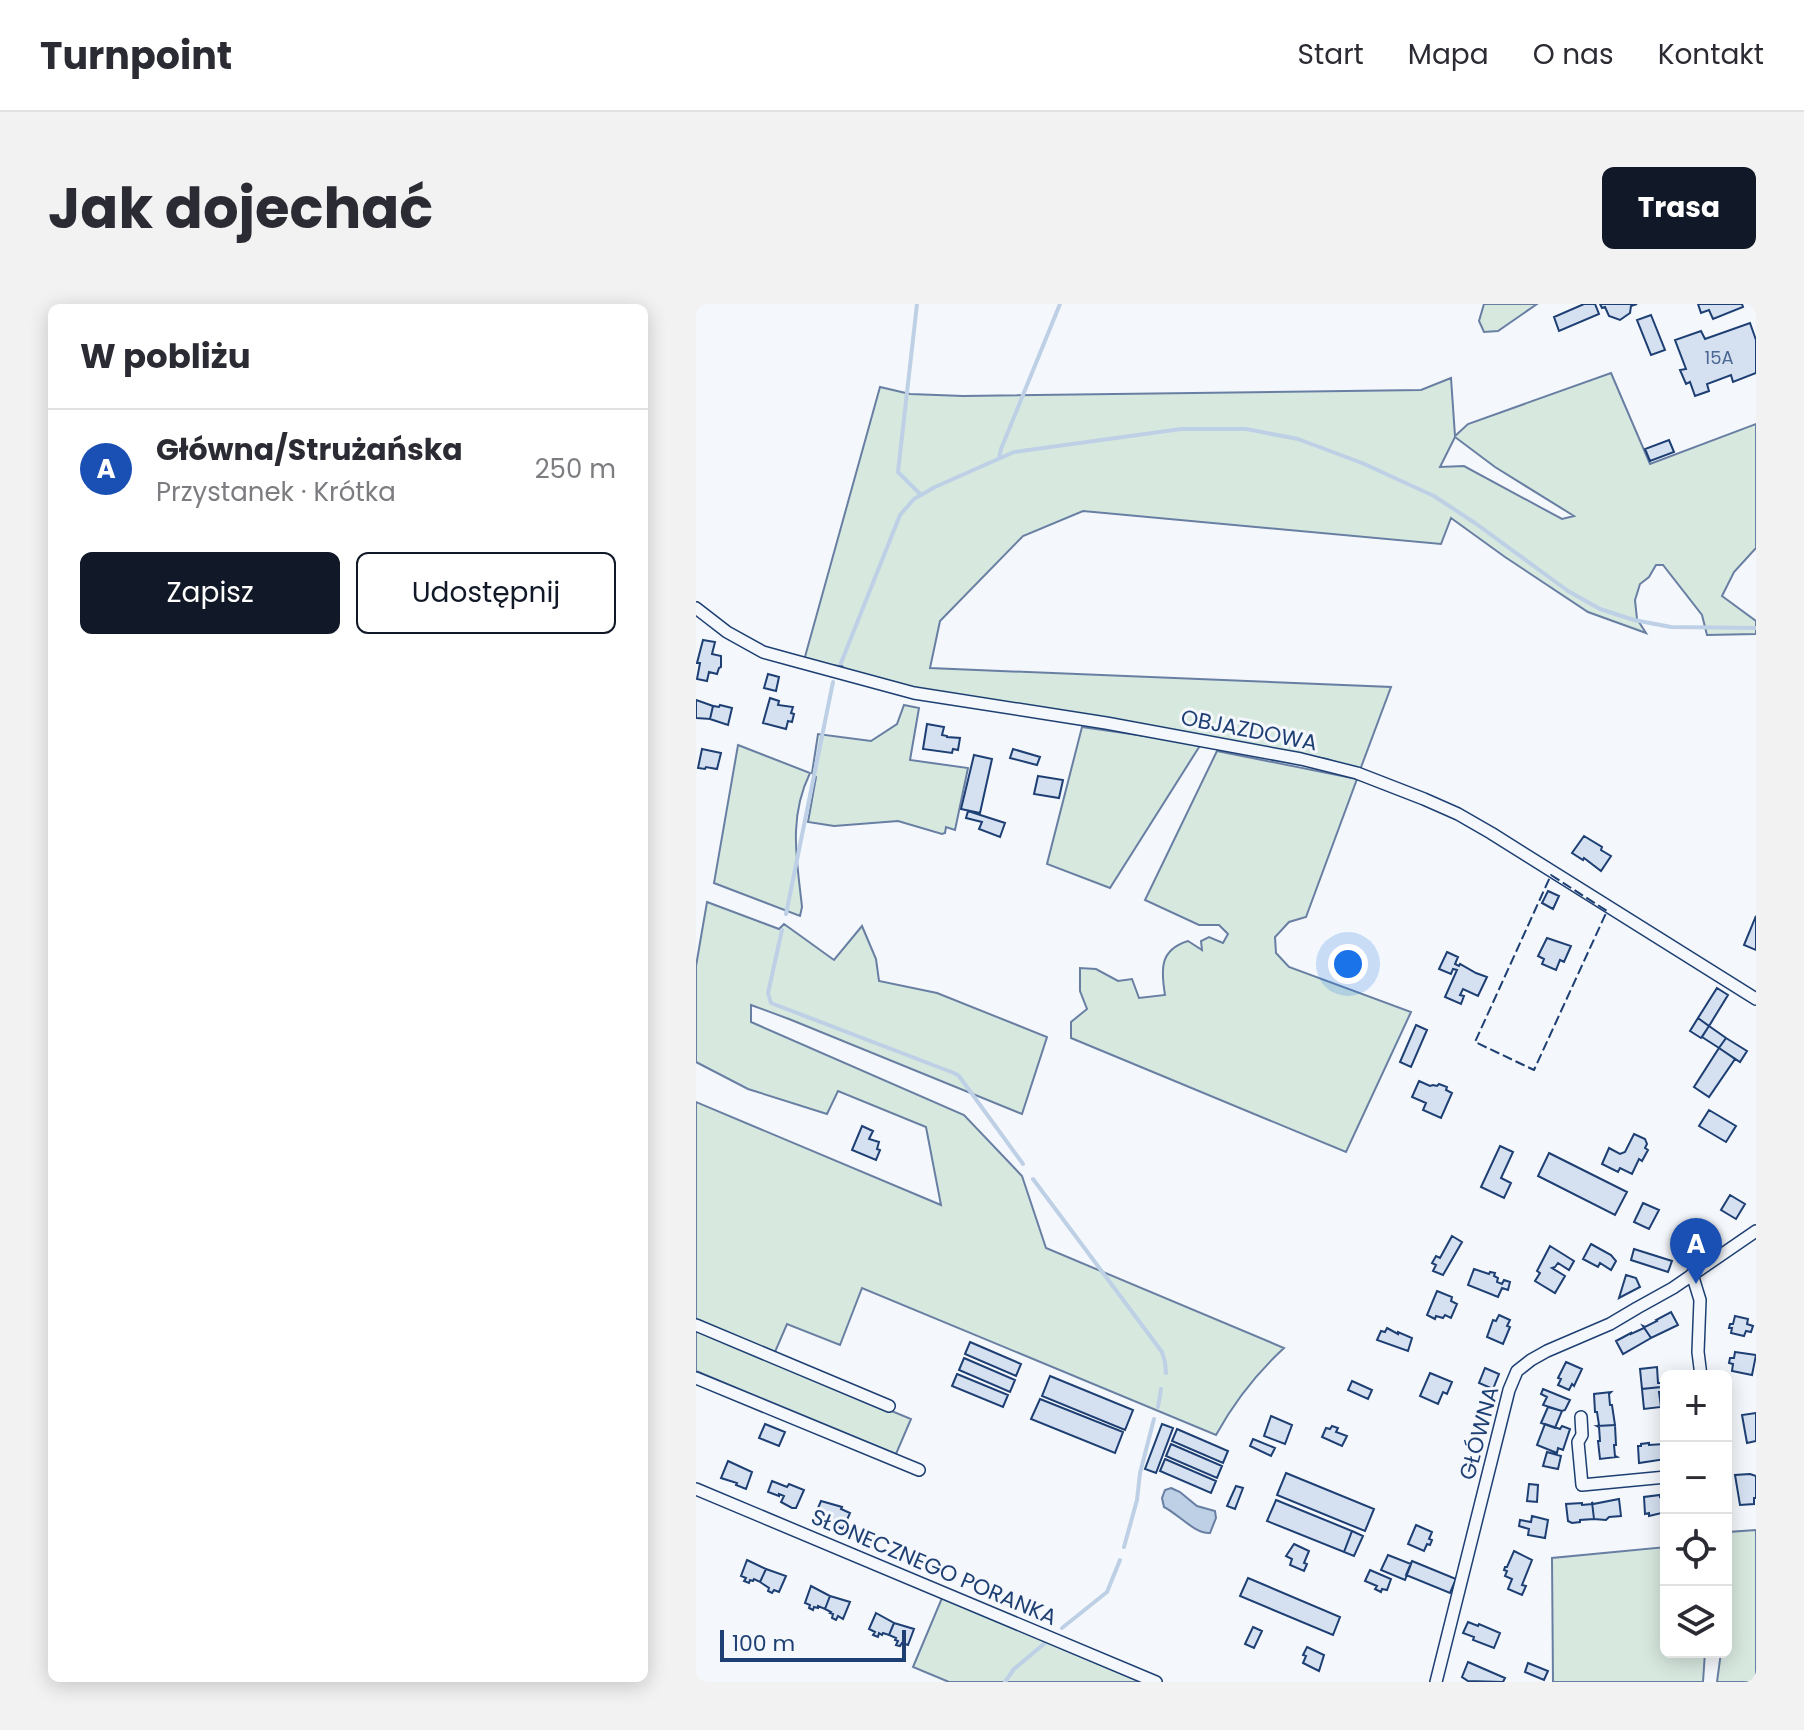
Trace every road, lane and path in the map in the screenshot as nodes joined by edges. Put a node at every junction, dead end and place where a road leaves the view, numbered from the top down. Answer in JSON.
{"nodes":[{"id":1,"x":696,"y":608,"type":"edge"},
{"id":2,"x":1756,"y":999,"type":"edge"},
{"id":3,"x":1756,"y":1231,"type":"edge"},
{"id":4,"x":1692,"y":1274,"type":"junction"},
{"id":5,"x":696,"y":1325,"type":"edge"},
{"id":6,"x":1700,"y":1370,"type":"edge"},
{"id":7,"x":696,"y":1378,"type":"edge"},
{"id":8,"x":889,"y":1406,"type":"dead end"},
{"id":9,"x":1581,"y":1417,"type":"dead end"},
{"id":10,"x":919,"y":1470,"type":"dead end"},
{"id":11,"x":1660,"y":1478,"type":"edge"},
{"id":12,"x":696,"y":1489,"type":"edge"},
{"id":13,"x":1156,"y":1682,"type":"edge"},
{"id":14,"x":1436,"y":1682,"type":"edge"}],
"edges":[{"from":1,"to":2,"type":"street","name":"OBJAZDOWA"},
{"from":3,"to":4,"type":"street","name":"GŁÓWNA"},
{"from":4,"to":6,"type":"street"},
{"from":4,"to":14,"type":"street","name":"GŁÓWNA"},
{"from":5,"to":8,"type":"street"},
{"from":7,"to":10,"type":"street"},
{"from":9,"to":11,"type":"street"},
{"from":12,"to":13,"type":"street","name":"SŁONECZNEGO PORANKA"}]}
